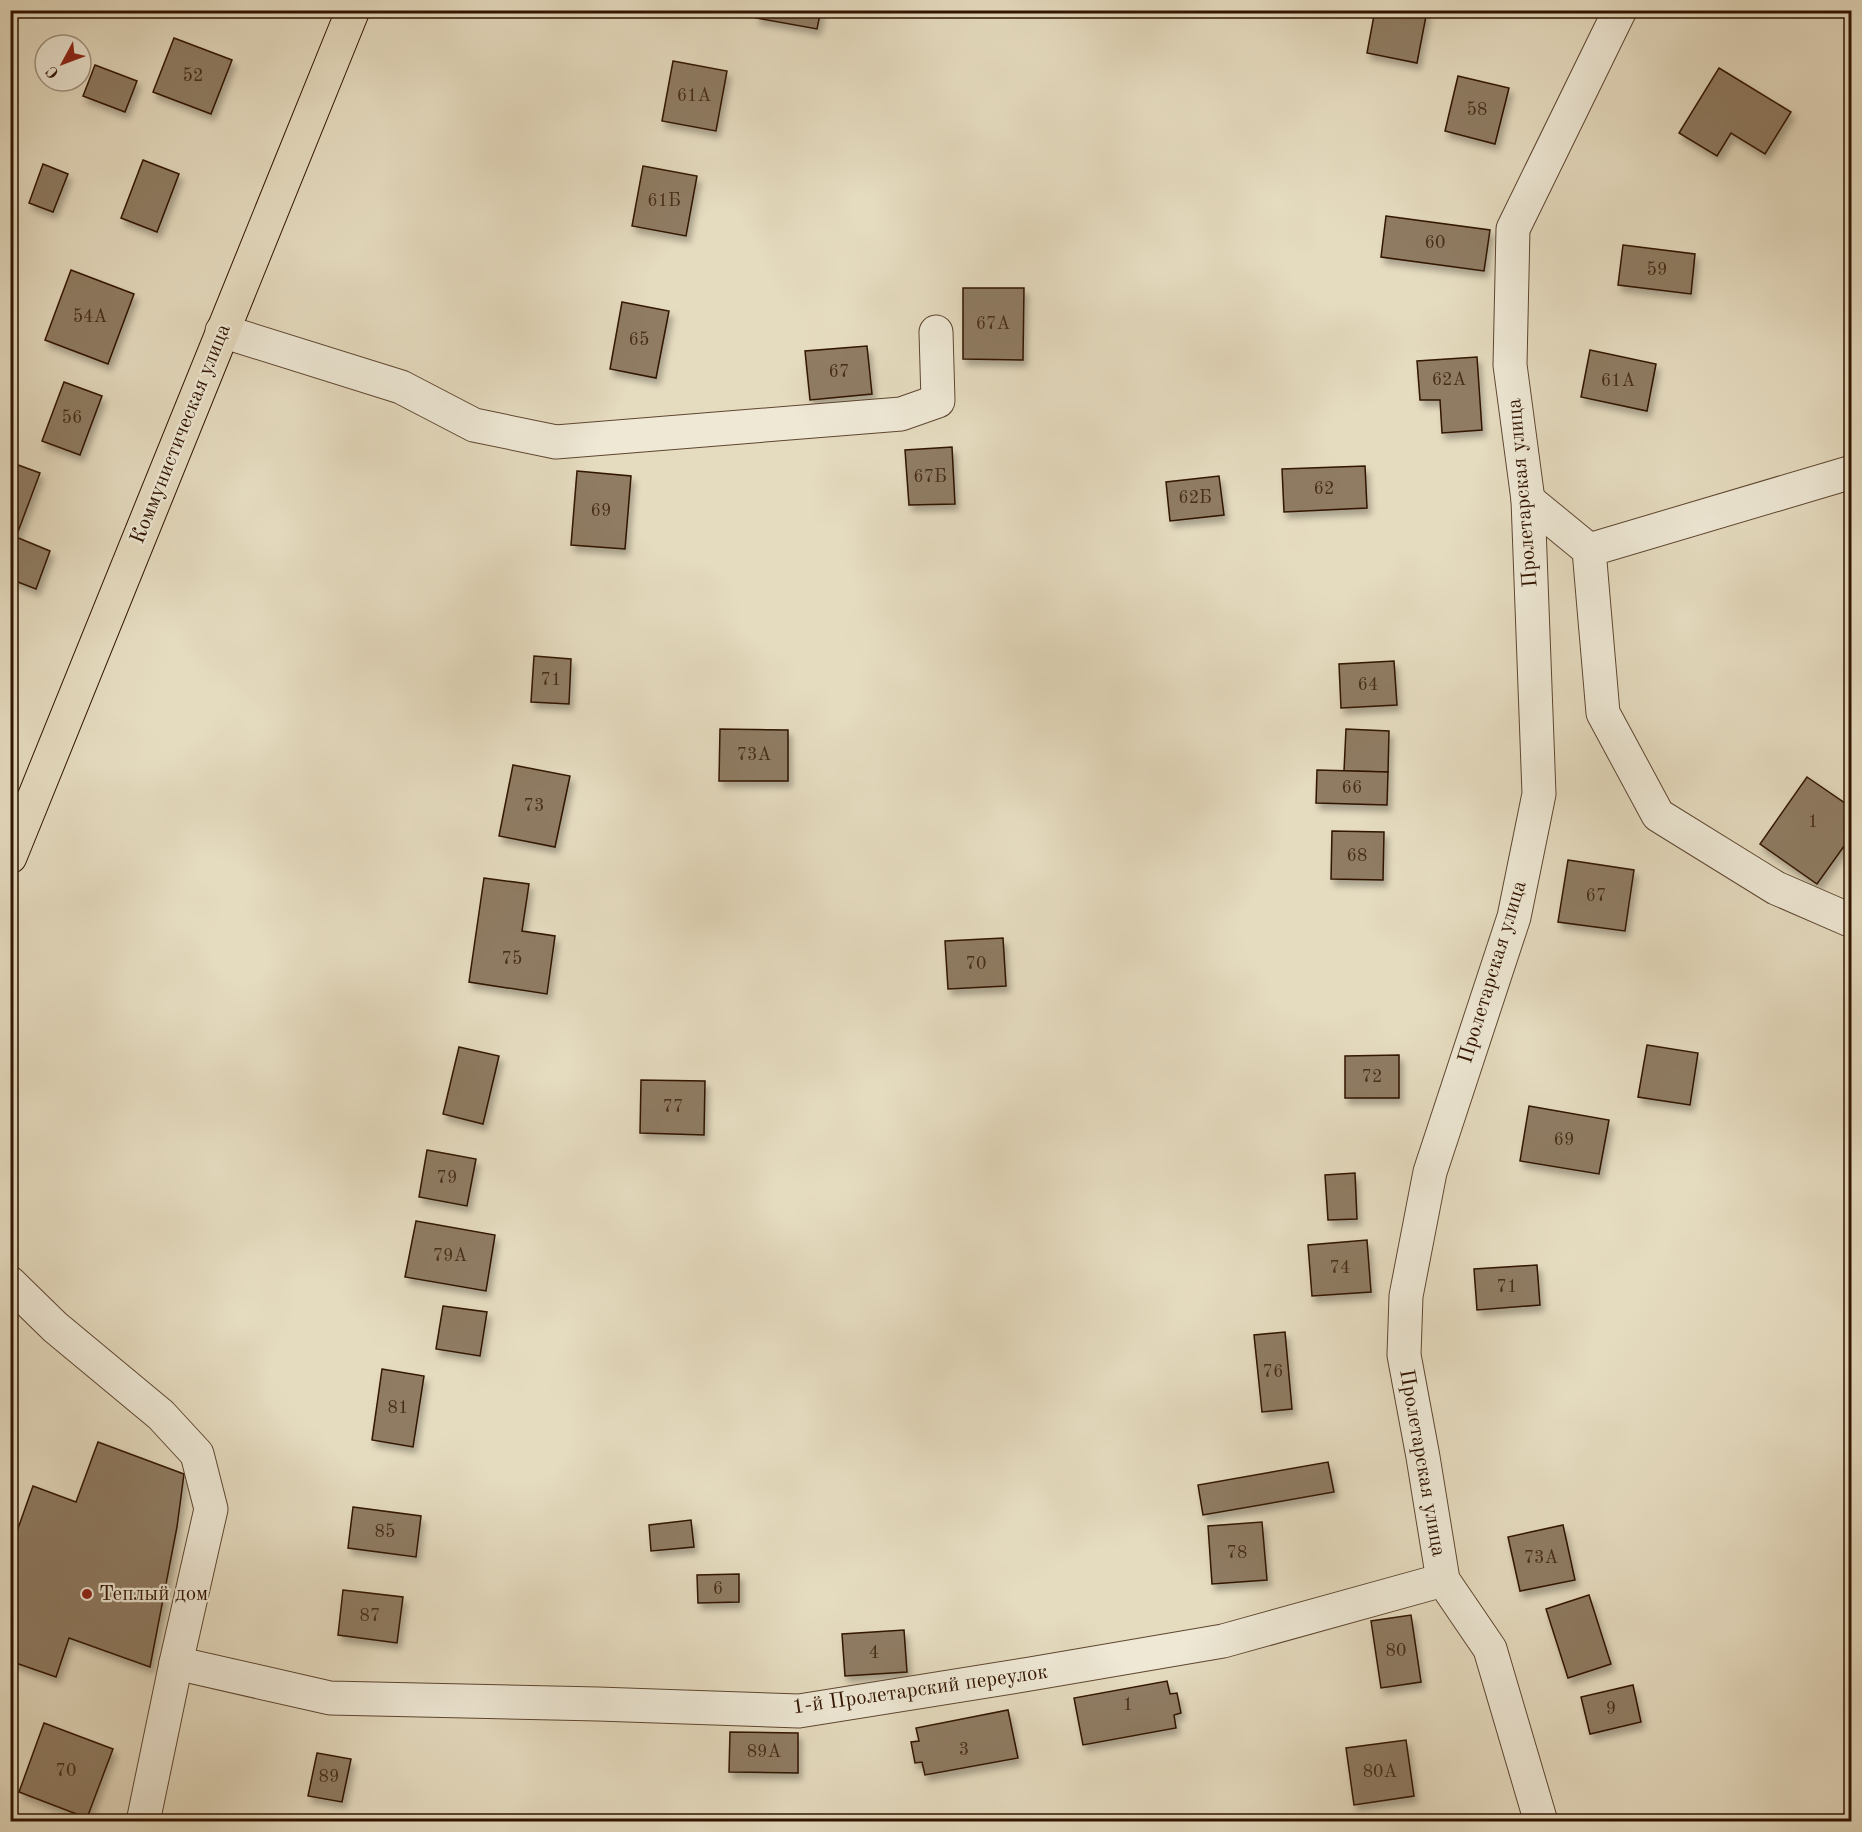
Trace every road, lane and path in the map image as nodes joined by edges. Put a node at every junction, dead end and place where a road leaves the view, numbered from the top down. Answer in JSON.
{"nodes":[{"id":1,"x":353,"y":10,"type":"edge"},
{"id":2,"x":1620,"y":10,"type":"edge"},
{"id":3,"x":222,"y":331,"type":"junction"},
{"id":4,"x":936,"y":332,"type":"dead end"},
{"id":5,"x":1851,"y":472,"type":"edge"},
{"id":6,"x":1528,"y":500,"type":"junction"},
{"id":7,"x":1589,"y":550,"type":"junction"},
{"id":8,"x":10,"y":857,"type":"edge"},
{"id":9,"x":1851,"y":921,"type":"edge"},
{"id":10,"x":10,"y":1283,"type":"edge"},
{"id":11,"x":1443,"y":1580,"type":"junction"},
{"id":12,"x":176,"y":1663,"type":"junction"},
{"id":13,"x":143,"y":1821,"type":"edge"},
{"id":14,"x":1541,"y":1821,"type":"edge"}],
"edges":[{"from":1,"to":3,"type":"main road","name":"Коммунистическая улица"},
{"from":2,"to":6,"type":"street","name":"Пролетарская улица"},
{"from":3,"to":4,"type":"street"},
{"from":3,"to":8,"type":"main road","name":"Коммунистическая улица"},
{"from":5,"to":7,"type":"street"},
{"from":6,"to":7,"type":"street"},
{"from":6,"to":11,"type":"street","name":"Пролетарская улица"},
{"from":7,"to":9,"type":"street"},
{"from":10,"to":12,"type":"street"},
{"from":11,"to":12,"type":"street","name":"1-й Пролетарский переулок"},
{"from":11,"to":14,"type":"street","name":"Пролетарская улица"},
{"from":12,"to":13,"type":"street"}]}
